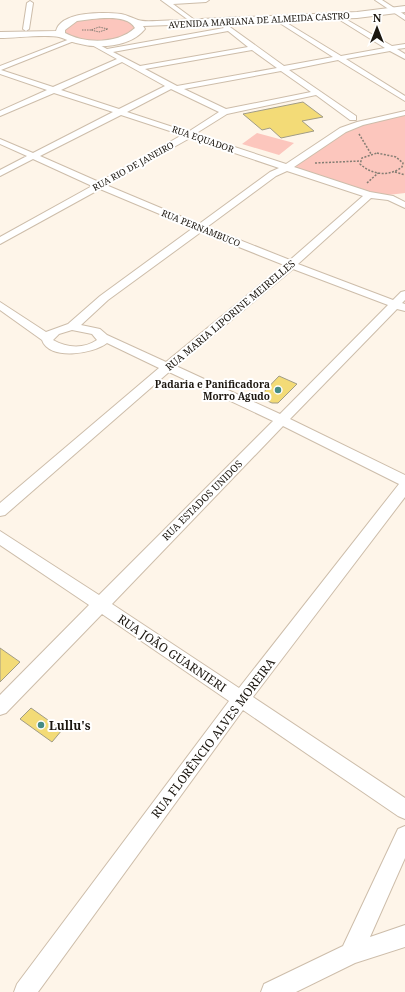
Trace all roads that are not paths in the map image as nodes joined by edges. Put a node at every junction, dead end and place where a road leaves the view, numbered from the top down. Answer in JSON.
{"nodes":[{"id":1,"x":206,"y":0,"type":"edge"},
{"id":2,"x":378,"y":0,"type":"edge"},
{"id":3,"x":165,"y":1,"type":"edge"},
{"id":4,"x":30,"y":3,"type":"dead end"},
{"id":5,"x":401,"y":13,"type":"edge"},
{"id":6,"x":342,"y":19,"type":"junction"},
{"id":7,"x":280,"y":20,"type":"junction"},
{"id":8,"x":194,"y":22,"type":"junction"},
{"id":9,"x":138,"y":26,"type":"junction"},
{"id":10,"x":226,"y":27,"type":"junction"},
{"id":11,"x":26,"y":29,"type":"junction"},
{"id":12,"x":0,"y":30,"type":"edge"},
{"id":13,"x":61,"y":31,"type":"junction"},
{"id":14,"x":0,"y":35,"type":"edge"},
{"id":15,"x":72,"y":40,"type":"junction"},
{"id":16,"x":92,"y":43,"type":"junction"},
{"id":17,"x":405,"y":46,"type":"edge"},
{"id":18,"x":253,"y":48,"type":"junction"},
{"id":19,"x":392,"y":49,"type":"junction"},
{"id":20,"x":105,"y":51,"type":"junction"},
{"id":21,"x":405,"y":57,"type":"edge"},
{"id":22,"x":338,"y":58,"type":"junction"},
{"id":23,"x":121,"y":60,"type":"junction"},
{"id":24,"x":0,"y":68,"type":"edge"},
{"id":25,"x":140,"y":68,"type":"junction"},
{"id":26,"x":285,"y":69,"type":"junction"},
{"id":27,"x":0,"y":72,"type":"edge"},
{"id":28,"x":175,"y":88,"type":"junction"},
{"id":29,"x":57,"y":89,"type":"junction"},
{"id":30,"x":318,"y":93,"type":"junction"},
{"id":31,"x":405,"y":99,"type":"edge"},
{"id":32,"x":405,"y":108,"type":"edge"},
{"id":33,"x":122,"y":112,"type":"junction"},
{"id":34,"x":225,"y":112,"type":"junction"},
{"id":35,"x":405,"y":113,"type":"edge"},
{"id":36,"x":0,"y":114,"type":"edge"},
{"id":37,"x":353,"y":118,"type":"junction"},
{"id":38,"x":189,"y":135,"type":"junction"},
{"id":39,"x":0,"y":141,"type":"edge"},
{"id":40,"x":34,"y":156,"type":"junction"},
{"id":41,"x":289,"y":168,"type":"junction"},
{"id":42,"x":275,"y":169,"type":"junction"},
{"id":43,"x":0,"y":173,"type":"edge"},
{"id":44,"x":99,"y":186,"type":"junction"},
{"id":45,"x":367,"y":190,"type":"junction"},
{"id":46,"x":405,"y":194,"type":"edge"},
{"id":47,"x":390,"y":198,"type":"junction"},
{"id":48,"x":405,"y":206,"type":"edge"},
{"id":49,"x":201,"y":229,"type":"junction"},
{"id":50,"x":0,"y":242,"type":"edge"},
{"id":51,"x":291,"y":265,"type":"junction"},
{"id":52,"x":405,"y":294,"type":"edge"},
{"id":53,"x":0,"y":304,"type":"edge"},
{"id":54,"x":400,"y":306,"type":"edge"},
{"id":55,"x":72,"y":327,"type":"junction"},
{"id":56,"x":103,"y":337,"type":"junction"},
{"id":57,"x":47,"y":338,"type":"junction"},
{"id":58,"x":168,"y":367,"type":"junction"},
{"id":59,"x":282,"y":420,"type":"junction"},
{"id":60,"x":405,"y":481,"type":"edge"},
{"id":61,"x":405,"y":486,"type":"edge"},
{"id":62,"x":0,"y":511,"type":"edge"},
{"id":63,"x":0,"y":537,"type":"edge"},
{"id":64,"x":99,"y":604,"type":"junction"},
{"id":65,"x":241,"y":699,"type":"junction"},
{"id":66,"x":0,"y":707,"type":"edge"},
{"id":67,"x":405,"y":809,"type":"edge"},
{"id":68,"x":405,"y":836,"type":"edge"},
{"id":69,"x":405,"y":936,"type":"edge"},
{"id":70,"x":351,"y":954,"type":"junction"},
{"id":71,"x":25,"y":992,"type":"edge"},
{"id":72,"x":272,"y":992,"type":"edge"}],
"edges":[{"from":1,"to":3,"type":"street"},
{"from":2,"to":5,"type":"street"},
{"from":3,"to":8,"type":"street"},
{"from":4,"to":11,"type":"street"},
{"from":5,"to":6,"type":"main road","name":"AVENIDA MARIANA DE ALMEIDA CASTRO"},
{"from":5,"to":7,"type":"main road","name":"AVENIDA MARIANA DE ALMEIDA CASTRO"},
{"from":6,"to":7,"type":"main road","name":"AVENIDA MARIANA DE ALMEIDA CASTRO"},
{"from":6,"to":19,"type":"street"},
{"from":7,"to":8,"type":"main road","name":"AVENIDA MARIANA DE ALMEIDA CASTRO"},
{"from":7,"to":10,"type":"main road","name":"AVENIDA MARIANA DE ALMEIDA CASTRO"},
{"from":7,"to":22,"type":"street"},
{"from":8,"to":9,"type":"main road","name":"AVENIDA MARIANA DE ALMEIDA CASTRO"},
{"from":9,"to":10,"type":"main road","name":"AVENIDA MARIANA DE ALMEIDA CASTRO"},
{"from":9,"to":13,"type":"main road"},
{"from":9,"to":16,"type":"main road"},
{"from":10,"to":18,"type":"street"},
{"from":10,"to":20,"type":"street"},
{"from":11,"to":12,"type":"main road"},
{"from":11,"to":13,"type":"main road"},
{"from":13,"to":14,"type":"main road"},
{"from":13,"to":15,"type":"main road"},
{"from":15,"to":16,"type":"main road"},
{"from":15,"to":24,"type":"street"},
{"from":16,"to":20,"type":"street"},
{"from":17,"to":19,"type":"street"},
{"from":18,"to":25,"type":"street"},
{"from":18,"to":26,"type":"street"},
{"from":19,"to":21,"type":"street"},
{"from":19,"to":22,"type":"street"},
{"from":20,"to":23,"type":"street"},
{"from":22,"to":26,"type":"street"},
{"from":22,"to":31,"type":"street"},
{"from":23,"to":25,"type":"street"},
{"from":23,"to":29,"type":"street"},
{"from":25,"to":28,"type":"street"},
{"from":26,"to":28,"type":"street"},
{"from":26,"to":30,"type":"street"},
{"from":27,"to":29,"type":"street","name":"RUA EQUADOR"},
{"from":28,"to":33,"type":"street"},
{"from":28,"to":34,"type":"street"},
{"from":29,"to":33,"type":"street","name":"RUA EQUADOR"},
{"from":29,"to":36,"type":"street"},
{"from":30,"to":34,"type":"street","name":"RUA RIO DE JANEIRO"},
{"from":30,"to":37,"type":"street"},
{"from":32,"to":37,"type":"street"},
{"from":33,"to":38,"type":"street","name":"RUA EQUADOR"},
{"from":33,"to":40,"type":"street"},
{"from":34,"to":38,"type":"street","name":"RUA RIO DE JANEIRO"},
{"from":35,"to":41,"type":"street"},
{"from":37,"to":42,"type":"street"},
{"from":38,"to":42,"type":"street","name":"RUA EQUADOR"},
{"from":38,"to":44,"type":"street","name":"RUA RIO DE JANEIRO"},
{"from":39,"to":40,"type":"street","name":"RUA PERNAMBUCO"},
{"from":40,"to":43,"type":"street"},
{"from":40,"to":44,"type":"street","name":"RUA PERNAMBUCO"},
{"from":41,"to":42,"type":"street"},
{"from":41,"to":45,"type":"street"},
{"from":42,"to":49,"type":"street"},
{"from":44,"to":49,"type":"street","name":"RUA PERNAMBUCO"},
{"from":44,"to":50,"type":"street","name":"RUA RIO DE JANEIRO"},
{"from":45,"to":47,"type":"street"},
{"from":45,"to":51,"type":"street","name":"RUA MARIA LIPORINE MEIRELLES"},
{"from":46,"to":47,"type":"street"},
{"from":47,"to":48,"type":"street"},
{"from":49,"to":51,"type":"street","name":"RUA PERNAMBUCO"},
{"from":49,"to":55,"type":"street"},
{"from":51,"to":54,"type":"street","name":"RUA PERNAMBUCO"},
{"from":51,"to":58,"type":"street","name":"RUA MARIA LIPORINE MEIRELLES"},
{"from":52,"to":54,"type":"street","name":"RUA ESTADOS UNIDOS"},
{"from":53,"to":57,"type":"street"},
{"from":54,"to":59,"type":"street","name":"RUA ESTADOS UNIDOS"},
{"from":55,"to":56,"type":"street"},
{"from":55,"to":57,"type":"street"},
{"from":56,"to":57,"type":"street"},
{"from":56,"to":58,"type":"street"},
{"from":58,"to":59,"type":"street"},
{"from":58,"to":62,"type":"street","name":"RUA MARIA LIPORINE MEIRELLES"},
{"from":59,"to":60,"type":"street"},
{"from":59,"to":64,"type":"street","name":"RUA ESTADOS UNIDOS"},
{"from":61,"to":65,"type":"street","name":"RUA FLORÊNCIO ALVES MOREIRA"},
{"from":63,"to":64,"type":"street","name":"RUA JOÃO GUARNIERI"},
{"from":64,"to":65,"type":"street","name":"RUA JOÃO GUARNIERI"},
{"from":64,"to":66,"type":"street","name":"RUA ESTADOS UNIDOS"},
{"from":65,"to":67,"type":"street","name":"RUA JOÃO GUARNIERI"},
{"from":65,"to":71,"type":"street","name":"RUA FLORÊNCIO ALVES MOREIRA"},
{"from":68,"to":70,"type":"street"},
{"from":69,"to":70,"type":"street"},
{"from":70,"to":72,"type":"street"}]}
